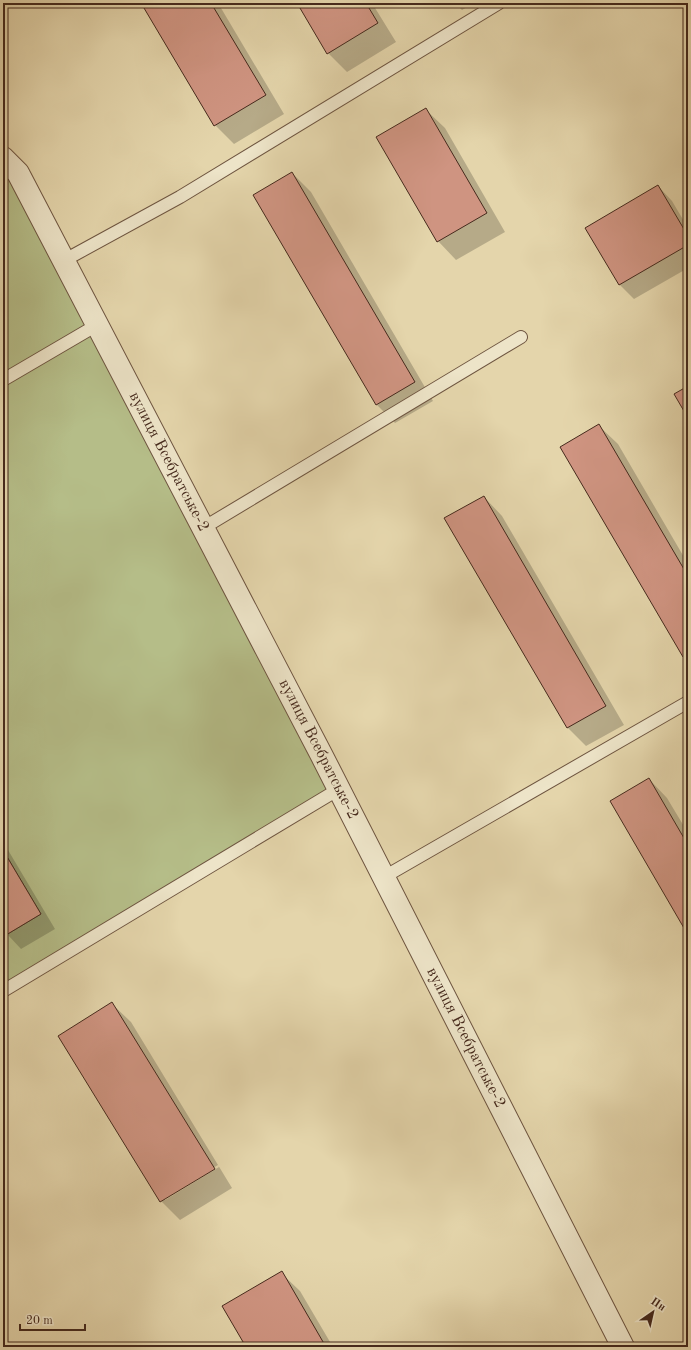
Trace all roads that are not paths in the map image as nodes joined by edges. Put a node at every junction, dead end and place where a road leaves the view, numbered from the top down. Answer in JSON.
{"nodes":[{"id":1,"x":499,"y":3,"type":"edge"},
{"id":2,"x":3,"y":158,"type":"edge"},
{"id":3,"x":63,"y":260,"type":"junction"},
{"id":4,"x":97,"y":325,"type":"junction"},
{"id":5,"x":522,"y":337,"type":"dead end"},
{"id":6,"x":3,"y":380,"type":"edge"},
{"id":7,"x":203,"y":528,"type":"junction"},
{"id":8,"x":688,"y":702,"type":"edge"},
{"id":9,"x":339,"y":789,"type":"junction"},
{"id":10,"x":384,"y":876,"type":"junction"},
{"id":11,"x":3,"y":991,"type":"edge"},
{"id":12,"x":623,"y":1347,"type":"edge"}],
"edges":[{"from":1,"to":3,"type":"lane"},
{"from":2,"to":3,"type":"street","name":"вулиця Всебратське-2"},
{"from":3,"to":4,"type":"street","name":"вулиця Всебратське-2"},
{"from":4,"to":6,"type":"lane"},
{"from":4,"to":7,"type":"street","name":"вулиця Всебратське-2"},
{"from":5,"to":7,"type":"lane"},
{"from":7,"to":9,"type":"street","name":"вулиця Всебратське-2"},
{"from":8,"to":10,"type":"lane"},
{"from":9,"to":10,"type":"street","name":"вулиця Всебратське-2"},
{"from":9,"to":11,"type":"lane"},
{"from":10,"to":12,"type":"street","name":"вулиця Всебратське-2"}]}
